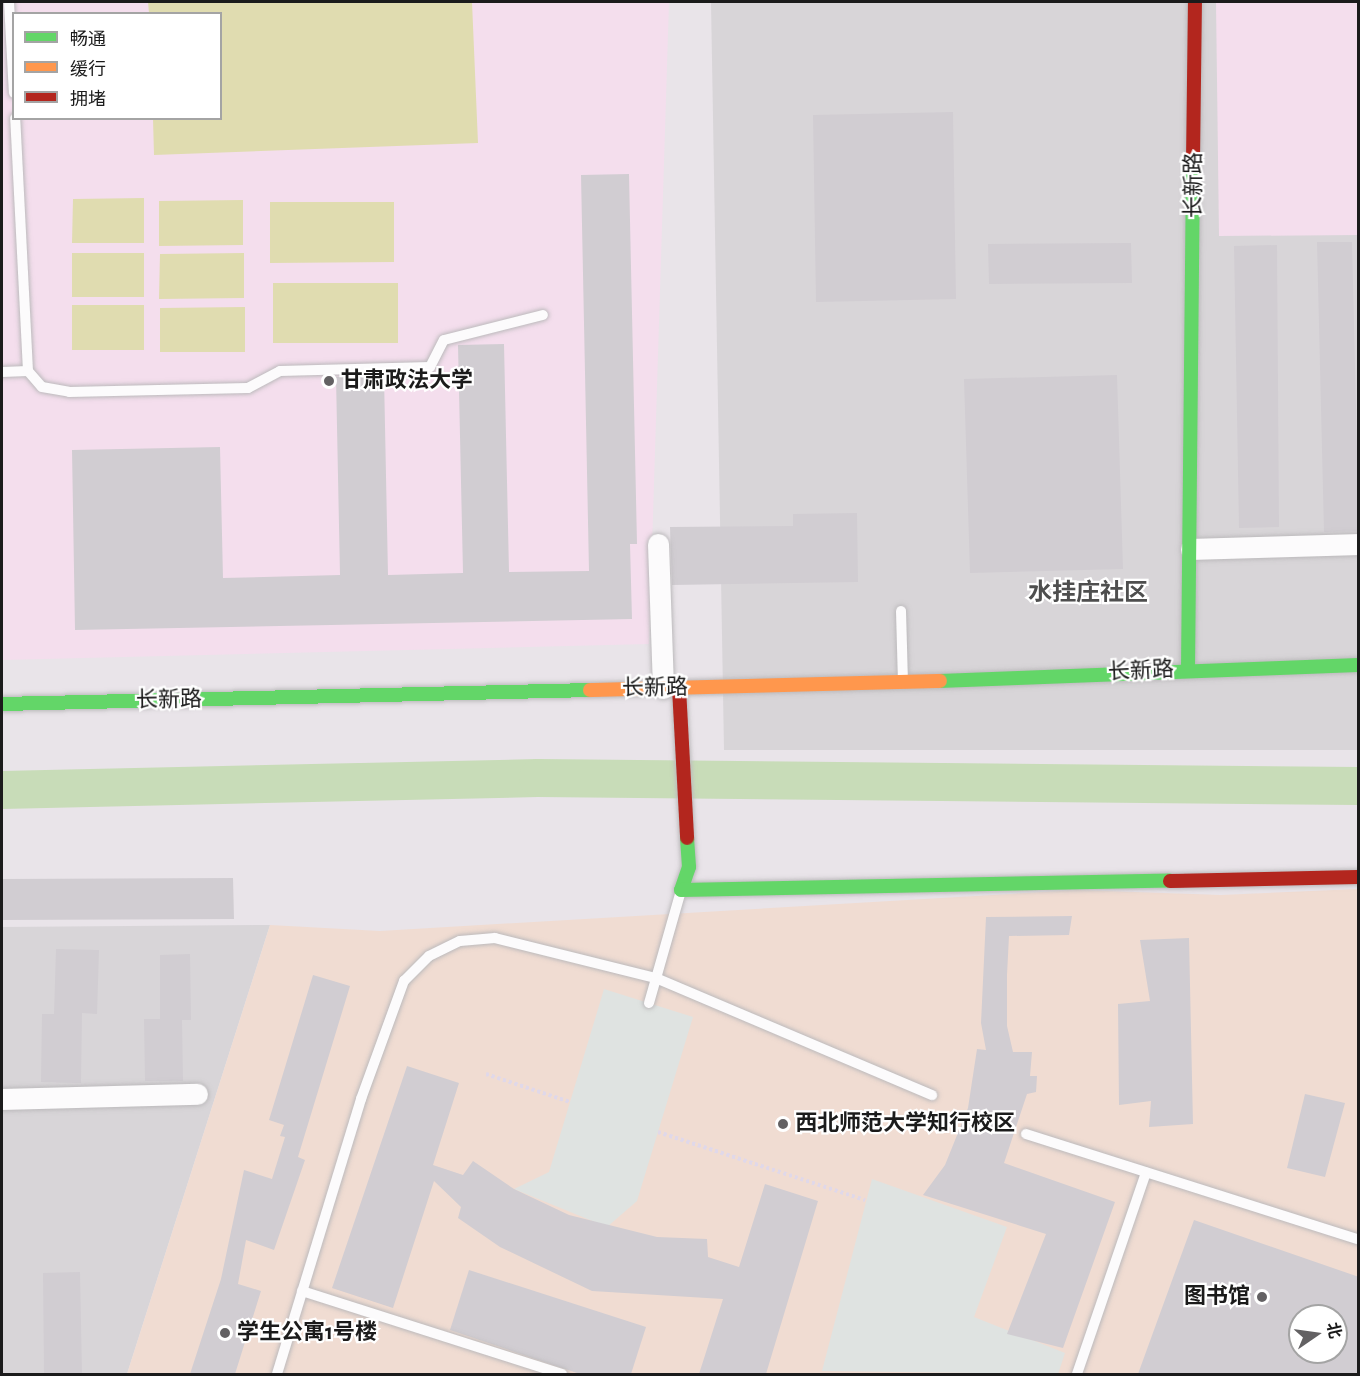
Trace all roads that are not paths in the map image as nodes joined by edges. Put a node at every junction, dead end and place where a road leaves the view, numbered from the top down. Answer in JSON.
{"nodes":[{"id":1,"x":9,"y":2,"type":"edge"},
{"id":2,"x":1195,"y":2,"type":"edge"},
{"id":3,"x":12,"y":57,"type":"edge"},
{"id":4,"x":15,"y":120,"type":"edge"},
{"id":5,"x":543,"y":315,"type":"dead end"},
{"id":6,"x":28,"y":371,"type":"junction"},
{"id":7,"x":2,"y":372,"type":"edge"},
{"id":8,"x":658,"y":544,"type":"dead end"},
{"id":9,"x":1359,"y":544,"type":"edge"},
{"id":10,"x":1191,"y":549,"type":"junction"},
{"id":11,"x":901,"y":611,"type":"dead end"},
{"id":12,"x":1359,"y":665,"type":"edge"},
{"id":13,"x":1188,"y":669,"type":"junction"},
{"id":14,"x":903,"y":682,"type":"junction"},
{"id":15,"x":671,"y":688,"type":"junction"},
{"id":16,"x":2,"y":704,"type":"edge"},
{"id":17,"x":1359,"y":877,"type":"edge"},
{"id":18,"x":681,"y":890,"type":"junction"},
{"id":19,"x":656,"y":978,"type":"junction"},
{"id":20,"x":649,"y":1003,"type":"dead end"},
{"id":21,"x":197,"y":1094,"type":"dead end"},
{"id":22,"x":932,"y":1095,"type":"dead end"},
{"id":23,"x":2,"y":1099,"type":"edge"},
{"id":24,"x":1026,"y":1134,"type":"dead end"},
{"id":25,"x":1146,"y":1172,"type":"junction"},
{"id":26,"x":1359,"y":1239,"type":"edge"},
{"id":27,"x":302,"y":1291,"type":"junction"},
{"id":28,"x":277,"y":1374,"type":"edge"},
{"id":29,"x":562,"y":1374,"type":"edge"},
{"id":30,"x":1077,"y":1374,"type":"edge"}],
"edges":[{"from":1,"to":3,"type":"lane"},
{"from":2,"to":10,"type":"street","name":"长新路"},
{"from":4,"to":6,"type":"lane"},
{"from":5,"to":6,"type":"lane"},
{"from":6,"to":7,"type":"lane"},
{"from":8,"to":15,"type":"street"},
{"from":9,"to":10,"type":"street"},
{"from":10,"to":13,"type":"street","name":"长新路"},
{"from":11,"to":14,"type":"lane"},
{"from":12,"to":13,"type":"street"},
{"from":13,"to":14,"type":"street","name":"长新路"},
{"from":14,"to":15,"type":"street","name":"长新路"},
{"from":15,"to":16,"type":"street","name":"长新路"},
{"from":15,"to":18,"type":"street"},
{"from":17,"to":18,"type":"street"},
{"from":18,"to":19,"type":"lane"},
{"from":19,"to":20,"type":"lane"},
{"from":19,"to":22,"type":"lane"},
{"from":19,"to":27,"type":"lane"},
{"from":21,"to":23,"type":"street"},
{"from":24,"to":25,"type":"lane"},
{"from":25,"to":26,"type":"lane"},
{"from":25,"to":30,"type":"lane"},
{"from":27,"to":28,"type":"lane"},
{"from":27,"to":29,"type":"lane"}]}
